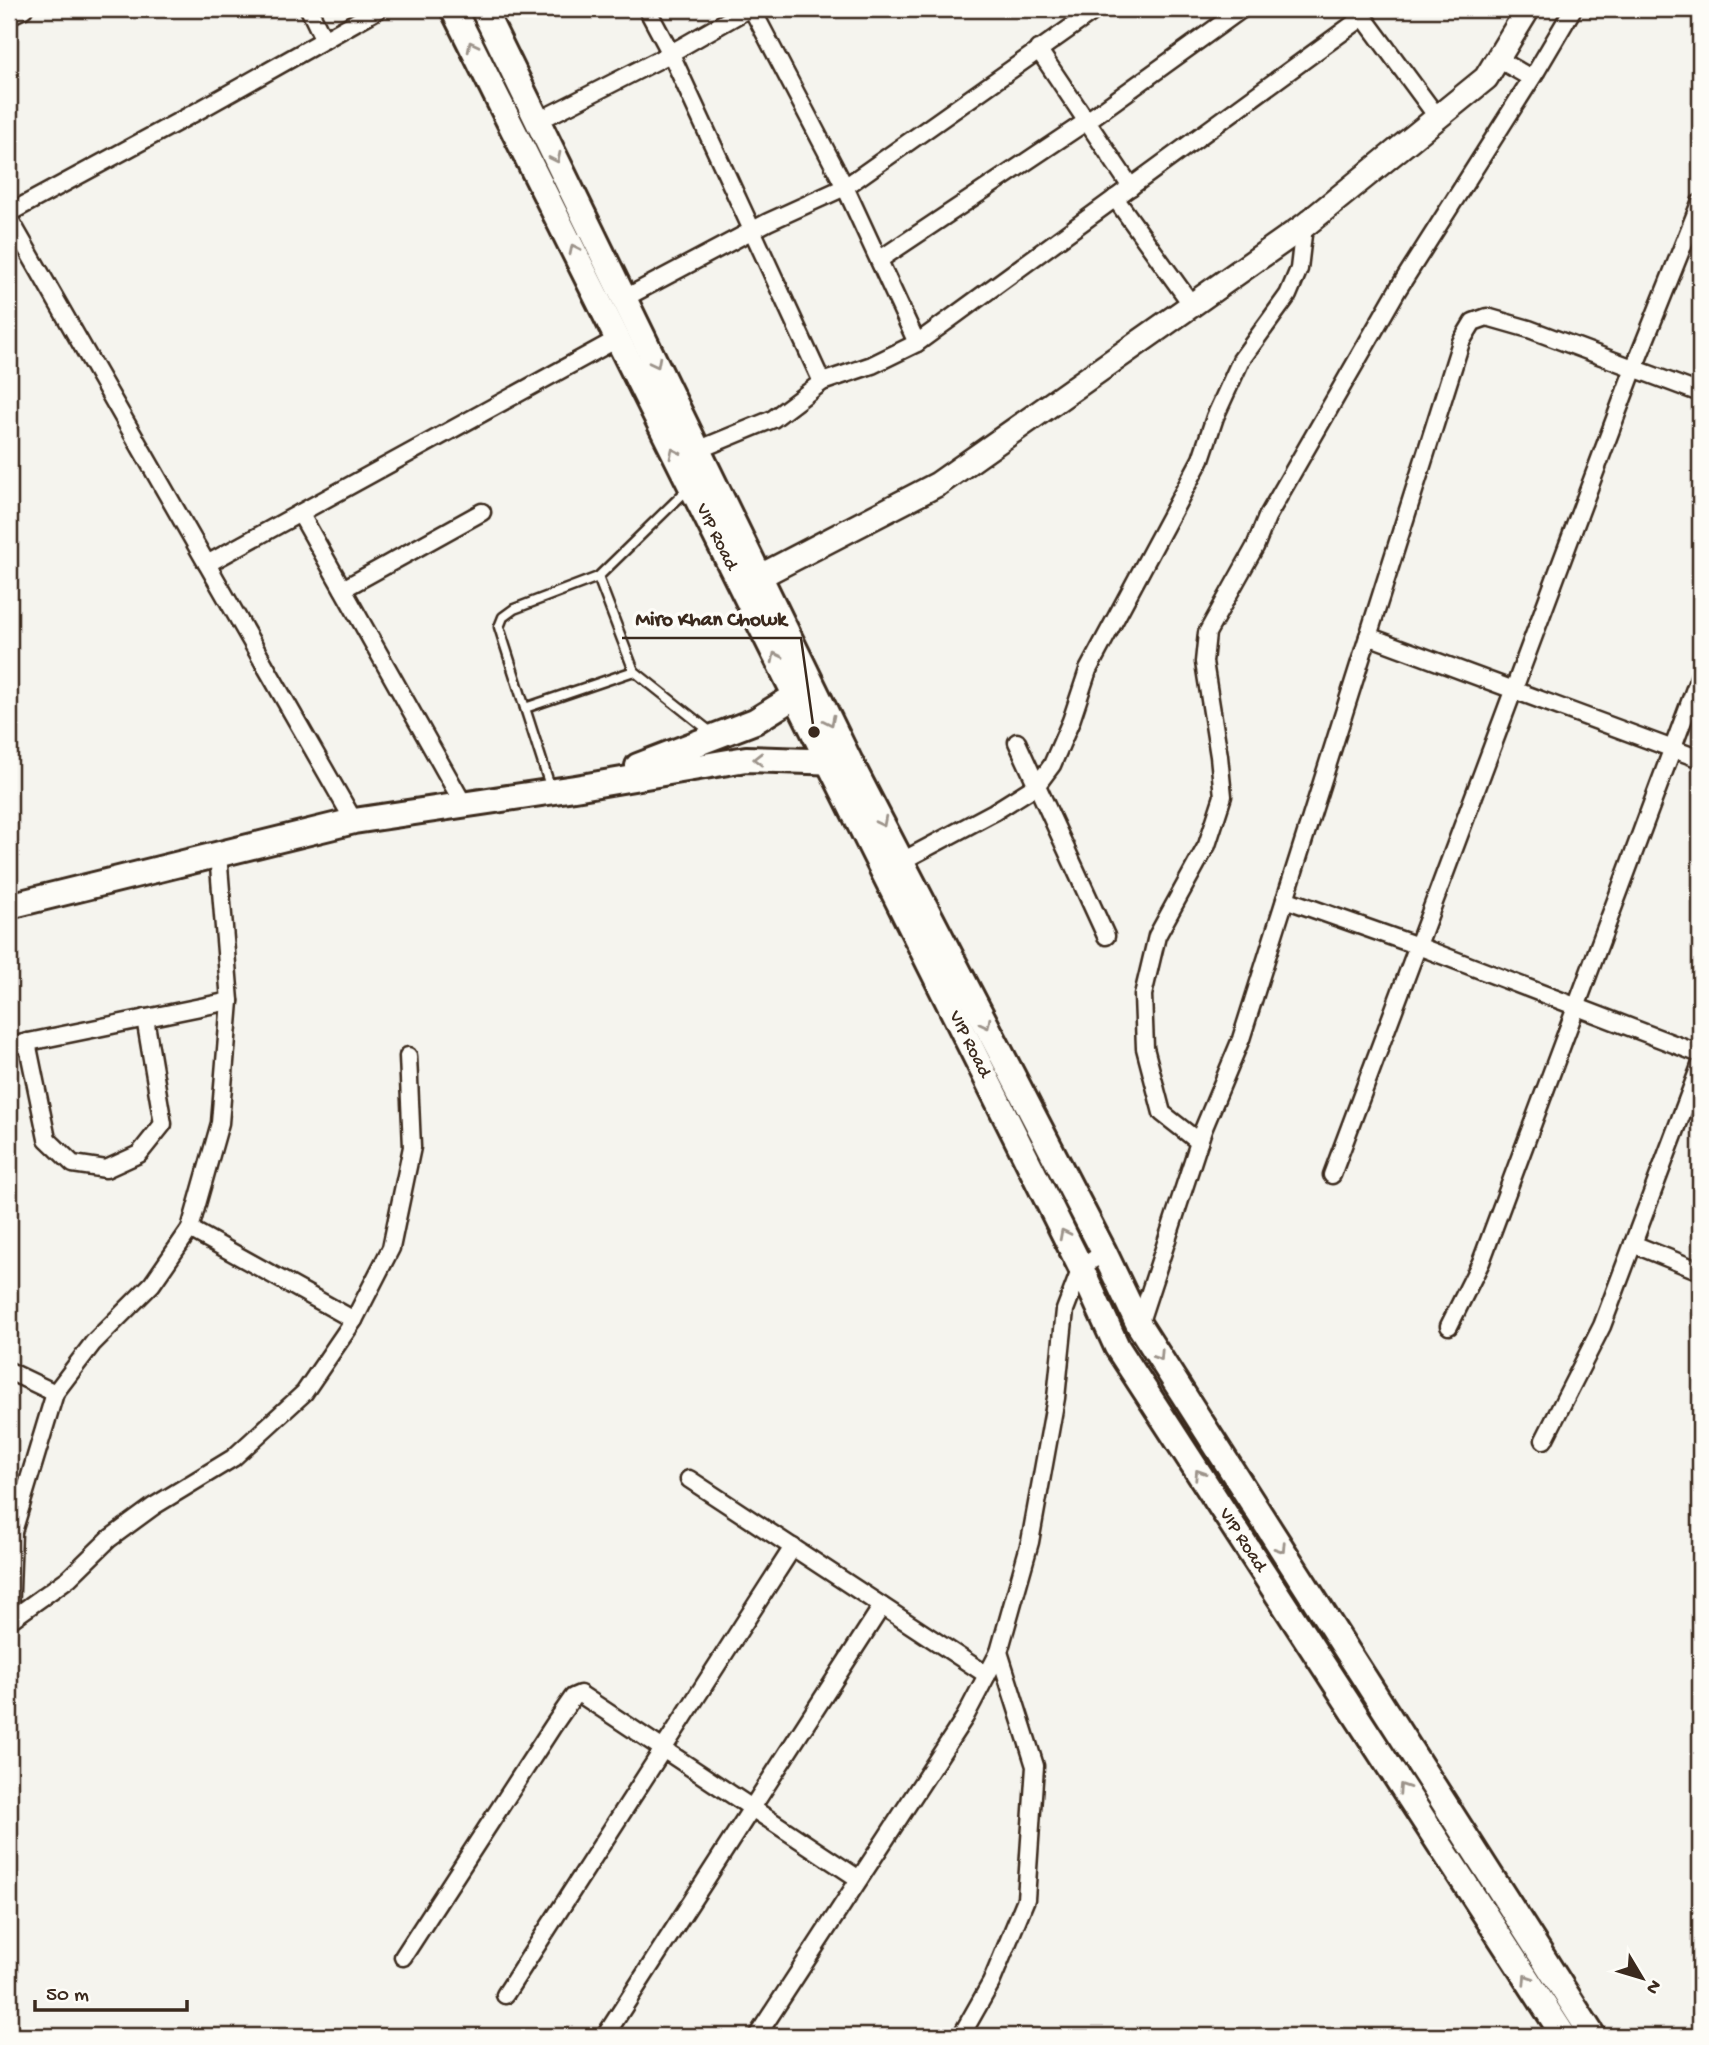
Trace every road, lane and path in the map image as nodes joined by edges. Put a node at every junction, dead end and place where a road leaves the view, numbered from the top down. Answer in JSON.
{"nodes":[{"id":1,"x":22,"y":9,"type":"edge"},
{"id":2,"x":309,"y":9,"type":"edge"},
{"id":3,"x":379,"y":9,"type":"edge"},
{"id":4,"x":453,"y":9,"type":"edge"},
{"id":5,"x":483,"y":9,"type":"edge"},
{"id":6,"x":647,"y":9,"type":"edge"},
{"id":7,"x":750,"y":9,"type":"edge"},
{"id":8,"x":1097,"y":9,"type":"edge"},
{"id":9,"x":1242,"y":9,"type":"edge"},
{"id":10,"x":1528,"y":9,"type":"edge"},
{"id":11,"x":1573,"y":9,"type":"edge"},
{"id":12,"x":1360,"y":13,"type":"edge"},
{"id":13,"x":9,"y":16,"type":"edge"},
{"id":14,"x":324,"y":40,"type":"junction"},
{"id":15,"x":1038,"y":49,"type":"junction"},
{"id":16,"x":670,"y":52,"type":"junction"},
{"id":17,"x":1497,"y":59,"type":"junction"},
{"id":18,"x":1531,"y":78,"type":"junction"},
{"id":19,"x":1438,"y":118,"type":"junction"},
{"id":20,"x":538,"y":121,"type":"junction"},
{"id":21,"x":1087,"y":121,"type":"junction"},
{"id":22,"x":845,"y":187,"type":"junction"},
{"id":23,"x":1130,"y":187,"type":"junction"},
{"id":24,"x":1115,"y":198,"type":"junction"},
{"id":25,"x":1700,"y":203,"type":"edge"},
{"id":26,"x":9,"y":215,"type":"edge"},
{"id":27,"x":1304,"y":226,"type":"junction"},
{"id":28,"x":753,"y":230,"type":"junction"},
{"id":29,"x":879,"y":260,"type":"junction"},
{"id":30,"x":623,"y":299,"type":"junction"},
{"id":31,"x":1192,"y":305,"type":"junction"},
{"id":32,"x":619,"y":338,"type":"junction"},
{"id":33,"x":918,"y":344,"type":"junction"},
{"id":34,"x":1634,"y":368,"type":"junction"},
{"id":35,"x":822,"y":382,"type":"junction"},
{"id":36,"x":1700,"y":393,"type":"edge"},
{"id":37,"x":700,"y":449,"type":"junction"},
{"id":38,"x":691,"y":487,"type":"junction"},
{"id":39,"x":482,"y":512,"type":"dead end"},
{"id":40,"x":300,"y":513,"type":"junction"},
{"id":41,"x":207,"y":564,"type":"junction"},
{"id":42,"x":598,"y":577,"type":"junction"},
{"id":43,"x":751,"y":582,"type":"junction"},
{"id":44,"x":343,"y":589,"type":"junction"},
{"id":45,"x":1368,"y":636,"type":"junction"},
{"id":46,"x":634,"y":671,"type":"junction"},
{"id":47,"x":1700,"y":675,"type":"edge"},
{"id":48,"x":1514,"y":690,"type":"junction"},
{"id":49,"x":804,"y":691,"type":"junction"},
{"id":50,"x":525,"y":708,"type":"junction"},
{"id":51,"x":718,"y":737,"type":"junction"},
{"id":52,"x":1017,"y":742,"type":"dead end"},
{"id":53,"x":1672,"y":749,"type":"junction"},
{"id":54,"x":1700,"y":760,"type":"edge"},
{"id":55,"x":839,"y":762,"type":"junction"},
{"id":56,"x":1037,"y":785,"type":"junction"},
{"id":57,"x":563,"y":790,"type":"junction"},
{"id":58,"x":464,"y":805,"type":"junction"},
{"id":59,"x":354,"y":821,"type":"junction"},
{"id":60,"x":218,"y":855,"type":"junction"},
{"id":61,"x":902,"y":861,"type":"junction"},
{"id":62,"x":1285,"y":900,"type":"junction"},
{"id":63,"x":9,"y":906,"type":"edge"},
{"id":64,"x":1106,"y":936,"type":"dead end"},
{"id":65,"x":1418,"y":946,"type":"junction"},
{"id":66,"x":230,"y":1001,"type":"junction"},
{"id":67,"x":1576,"y":1008,"type":"junction"},
{"id":68,"x":145,"y":1018,"type":"junction"},
{"id":69,"x":26,"y":1042,"type":"junction"},
{"id":70,"x":9,"y":1046,"type":"edge"},
{"id":71,"x":1700,"y":1054,"type":"edge"},
{"id":72,"x":408,"y":1056,"type":"dead end"},
{"id":73,"x":1700,"y":1066,"type":"edge"},
{"id":74,"x":1199,"y":1142,"type":"junction"},
{"id":75,"x":1332,"y":1175,"type":"dead end"},
{"id":76,"x":190,"y":1229,"type":"junction"},
{"id":77,"x":1633,"y":1244,"type":"junction"},
{"id":78,"x":1104,"y":1252,"type":"junction"},
{"id":79,"x":1081,"y":1268,"type":"junction"},
{"id":80,"x":1700,"y":1270,"type":"edge"},
{"id":81,"x":354,"y":1320,"type":"junction"},
{"id":82,"x":1139,"y":1325,"type":"junction"},
{"id":83,"x":1449,"y":1326,"type":"dead end"},
{"id":84,"x":9,"y":1371,"type":"edge"},
{"id":85,"x":55,"y":1394,"type":"junction"},
{"id":86,"x":1544,"y":1440,"type":"dead end"},
{"id":87,"x":689,"y":1479,"type":"dead end"},
{"id":88,"x":793,"y":1547,"type":"junction"},
{"id":89,"x":882,"y":1606,"type":"junction"},
{"id":90,"x":9,"y":1620,"type":"edge"},
{"id":91,"x":999,"y":1652,"type":"junction"},
{"id":92,"x":987,"y":1675,"type":"junction"},
{"id":93,"x":663,"y":1750,"type":"junction"},
{"id":94,"x":751,"y":1809,"type":"junction"},
{"id":95,"x":859,"y":1879,"type":"junction"},
{"id":96,"x":402,"y":1957,"type":"dead end"},
{"id":97,"x":505,"y":1996,"type":"dead end"},
{"id":98,"x":605,"y":2036,"type":"edge"},
{"id":99,"x":757,"y":2036,"type":"edge"},
{"id":100,"x":961,"y":2036,"type":"edge"},
{"id":101,"x":1564,"y":2036,"type":"edge"},
{"id":102,"x":1593,"y":2036,"type":"edge"}],
"edges":[{"from":1,"to":13,"type":"street"},
{"from":2,"to":14,"type":"street"},
{"from":3,"to":14,"type":"street"},
{"from":32,"to":4,"type":"main road","name":"VIP Road","one_way":true},
{"from":5,"to":20,"type":"main road","name":"VIP Road"},
{"from":6,"to":16,"type":"street"},
{"from":7,"to":16,"type":"street"},
{"from":7,"to":22,"type":"street"},
{"from":8,"to":15,"type":"street"},
{"from":9,"to":21,"type":"street"},
{"from":10,"to":17,"type":"main road"},
{"from":11,"to":18,"type":"street"},
{"from":12,"to":19,"type":"street"},
{"from":12,"to":23,"type":"street"},
{"from":14,"to":26,"type":"street"},
{"from":15,"to":21,"type":"street"},
{"from":15,"to":22,"type":"street"},
{"from":16,"to":20,"type":"street"},
{"from":16,"to":28,"type":"street"},
{"from":17,"to":18,"type":"street"},
{"from":17,"to":19,"type":"main road"},
{"from":18,"to":74,"type":"street"},
{"from":19,"to":27,"type":"main road"},
{"from":20,"to":30,"type":"main road","name":"VIP Road","one_way":true},
{"from":21,"to":23,"type":"street"},
{"from":21,"to":29,"type":"street"},
{"from":22,"to":28,"type":"street"},
{"from":22,"to":29,"type":"street"},
{"from":23,"to":24,"type":"street"},
{"from":24,"to":31,"type":"street"},
{"from":24,"to":33,"type":"street"},
{"from":25,"to":34,"type":"street"},
{"from":26,"to":41,"type":"street"},
{"from":27,"to":31,"type":"main road"},
{"from":27,"to":56,"type":"street"},
{"from":28,"to":30,"type":"street"},
{"from":28,"to":35,"type":"street"},
{"from":29,"to":33,"type":"street"},
{"from":30,"to":37,"type":"main road","name":"VIP Road","one_way":true},
{"from":31,"to":43,"type":"main road"},
{"from":38,"to":32,"type":"main road","name":"VIP Road","one_way":true},
{"from":32,"to":40,"type":"street"},
{"from":33,"to":35,"type":"street"},
{"from":34,"to":36,"type":"street"},
{"from":34,"to":45,"type":"street"},
{"from":34,"to":48,"type":"street"},
{"from":35,"to":37,"type":"street"},
{"from":37,"to":43,"type":"main road","name":"VIP Road"},
{"from":38,"to":42,"type":"lane"},
{"from":38,"to":43,"type":"main road","name":"VIP Road"},
{"from":39,"to":44,"type":"street"},
{"from":40,"to":41,"type":"street"},
{"from":40,"to":44,"type":"street"},
{"from":41,"to":59,"type":"street"},
{"from":42,"to":46,"type":"lane"},
{"from":42,"to":50,"type":"lane"},
{"from":43,"to":49,"type":"main road","name":"VIP Road"},
{"from":44,"to":58,"type":"street"},
{"from":45,"to":48,"type":"street"},
{"from":45,"to":62,"type":"street"},
{"from":46,"to":50,"type":"lane"},
{"from":46,"to":51,"type":"lane"},
{"from":47,"to":53,"type":"street"},
{"from":48,"to":53,"type":"street"},
{"from":48,"to":65,"type":"street"},
{"from":49,"to":51,"type":"main road"},
{"from":49,"to":55,"type":"main road","name":"VIP Road"},
{"from":50,"to":57,"type":"lane"},
{"from":51,"to":57,"type":"main road"},
{"from":52,"to":56,"type":"street"},
{"from":53,"to":54,"type":"street"},
{"from":53,"to":67,"type":"street"},
{"from":55,"to":57,"type":"main road","one_way":true},
{"from":55,"to":61,"type":"main road","name":"VIP Road","one_way":true},
{"from":79,"to":55,"type":"main road","name":"VIP Road","one_way":true},
{"from":56,"to":61,"type":"street"},
{"from":56,"to":64,"type":"street"},
{"from":57,"to":58,"type":"main road"},
{"from":58,"to":59,"type":"main road"},
{"from":59,"to":60,"type":"main road"},
{"from":60,"to":63,"type":"main road"},
{"from":60,"to":66,"type":"street"},
{"from":61,"to":78,"type":"main road","name":"VIP Road","one_way":true},
{"from":62,"to":65,"type":"street"},
{"from":62,"to":74,"type":"street"},
{"from":65,"to":67,"type":"street"},
{"from":65,"to":75,"type":"street"},
{"from":66,"to":68,"type":"street"},
{"from":66,"to":76,"type":"street"},
{"from":67,"to":71,"type":"street"},
{"from":67,"to":83,"type":"street"},
{"from":68,"to":69,"type":"street"},
{"from":68,"to":69,"type":"street"},
{"from":69,"to":70,"type":"street"},
{"from":72,"to":81,"type":"street"},
{"from":73,"to":77,"type":"street"},
{"from":74,"to":82,"type":"street"},
{"from":76,"to":81,"type":"street"},
{"from":76,"to":85,"type":"street"},
{"from":77,"to":80,"type":"street"},
{"from":77,"to":86,"type":"street"},
{"from":78,"to":79,"type":"street"},
{"from":78,"to":82,"type":"main road","name":"VIP Road"},
{"from":79,"to":91,"type":"street"},
{"from":101,"to":79,"type":"main road","name":"VIP Road","one_way":true},
{"from":81,"to":90,"type":"street"},
{"from":82,"to":102,"type":"main road","name":"VIP Road","one_way":true},
{"from":84,"to":85,"type":"street"},
{"from":85,"to":90,"type":"street"},
{"from":87,"to":88,"type":"street"},
{"from":88,"to":89,"type":"street"},
{"from":88,"to":93,"type":"street"},
{"from":89,"to":92,"type":"street"},
{"from":89,"to":94,"type":"street"},
{"from":91,"to":92,"type":"street"},
{"from":91,"to":100,"type":"street"},
{"from":92,"to":95,"type":"street"},
{"from":93,"to":94,"type":"street"},
{"from":93,"to":96,"type":"street"},
{"from":93,"to":97,"type":"street"},
{"from":94,"to":95,"type":"street"},
{"from":94,"to":98,"type":"street"},
{"from":95,"to":99,"type":"street"}]}
